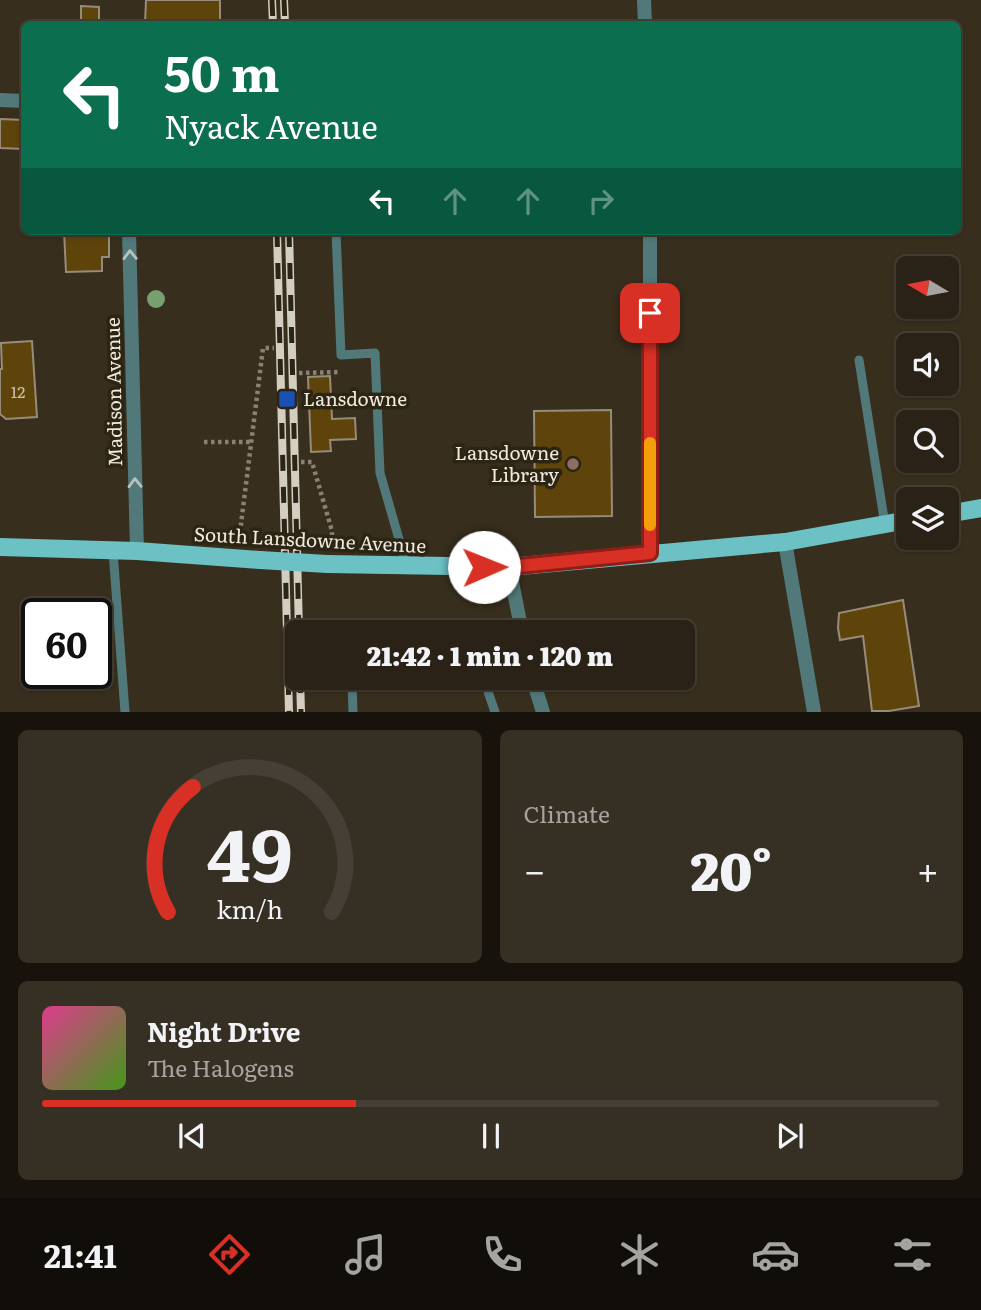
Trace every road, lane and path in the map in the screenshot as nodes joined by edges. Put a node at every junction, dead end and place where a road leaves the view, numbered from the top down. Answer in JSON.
{"nodes":[{"id":1,"x":644,"y":0,"type":"edge"},
{"id":2,"x":645,"y":21,"type":"edge"},
{"id":3,"x":0,"y":100,"type":"edge"},
{"id":4,"x":21,"y":101,"type":"edge"},
{"id":5,"x":129,"y":235,"type":"edge"},
{"id":6,"x":336,"y":235,"type":"edge"},
{"id":7,"x":650,"y":235,"type":"edge"},
{"id":8,"x":274,"y":348,"type":"dead end"},
{"id":9,"x":859,"y":360,"type":"dead end"},
{"id":10,"x":204,"y":442,"type":"dead end"},
{"id":11,"x":251,"y":442,"type":"junction"},
{"id":12,"x":301,"y":462,"type":"dead end"},
{"id":13,"x":981,"y":508,"type":"edge"},
{"id":14,"x":959,"y":512,"type":"edge"},
{"id":15,"x":896,"y":522,"type":"edge"},
{"id":16,"x":885,"y":524,"type":"junction"},
{"id":17,"x":785,"y":542,"type":"junction"},
{"id":18,"x":0,"y":547,"type":"edge"},
{"id":19,"x":113,"y":551,"type":"junction"},
{"id":20,"x":137,"y":551,"type":"junction"},
{"id":21,"x":650,"y":553,"type":"junction"},
{"id":22,"x":237,"y":559,"type":"junction"},
{"id":23,"x":330,"y":564,"type":"junction"},
{"id":24,"x":407,"y":566,"type":"junction"},
{"id":25,"x":509,"y":567,"type":"junction"},
{"id":26,"x":520,"y":620,"type":"edge"},
{"id":27,"x":352,"y":690,"type":"edge"},
{"id":28,"x":487,"y":690,"type":"edge"},
{"id":29,"x":536,"y":690,"type":"edge"},
{"id":30,"x":125,"y":712,"type":"edge"},
{"id":31,"x":353,"y":712,"type":"edge"},
{"id":32,"x":495,"y":712,"type":"edge"},
{"id":33,"x":543,"y":712,"type":"edge"},
{"id":34,"x":814,"y":712,"type":"edge"}],
"edges":[{"from":1,"to":2,"type":"street"},
{"from":3,"to":4,"type":"street"},
{"from":20,"to":5,"type":"street","name":"Madison Avenue","one_way":true},
{"from":6,"to":24,"type":"lane"},
{"from":7,"to":21,"type":"street"},
{"from":8,"to":11,"type":"path"},
{"from":9,"to":16,"type":"lane"},
{"from":10,"to":11,"type":"path"},
{"from":11,"to":22,"type":"path"},
{"from":12,"to":23,"type":"path"},
{"from":13,"to":14,"type":"main road"},
{"from":15,"to":16,"type":"main road","name":"South Lansdowne Avenue"},
{"from":16,"to":17,"type":"main road","name":"South Lansdowne Avenue"},
{"from":17,"to":21,"type":"main road","name":"South Lansdowne Avenue"},
{"from":17,"to":34,"type":"street"},
{"from":18,"to":19,"type":"main road","name":"South Lansdowne Avenue"},
{"from":19,"to":20,"type":"main road","name":"South Lansdowne Avenue"},
{"from":19,"to":30,"type":"lane"},
{"from":20,"to":22,"type":"main road","name":"South Lansdowne Avenue"},
{"from":21,"to":25,"type":"main road","name":"South Lansdowne Avenue"},
{"from":22,"to":23,"type":"main road","name":"South Lansdowne Avenue","bridge":true},
{"from":23,"to":24,"type":"main road","name":"South Lansdowne Avenue"},
{"from":24,"to":25,"type":"main road","name":"South Lansdowne Avenue"},
{"from":25,"to":26,"type":"street"},
{"from":27,"to":31,"type":"lane"},
{"from":28,"to":32,"type":"lane"},
{"from":29,"to":33,"type":"street"}]}
